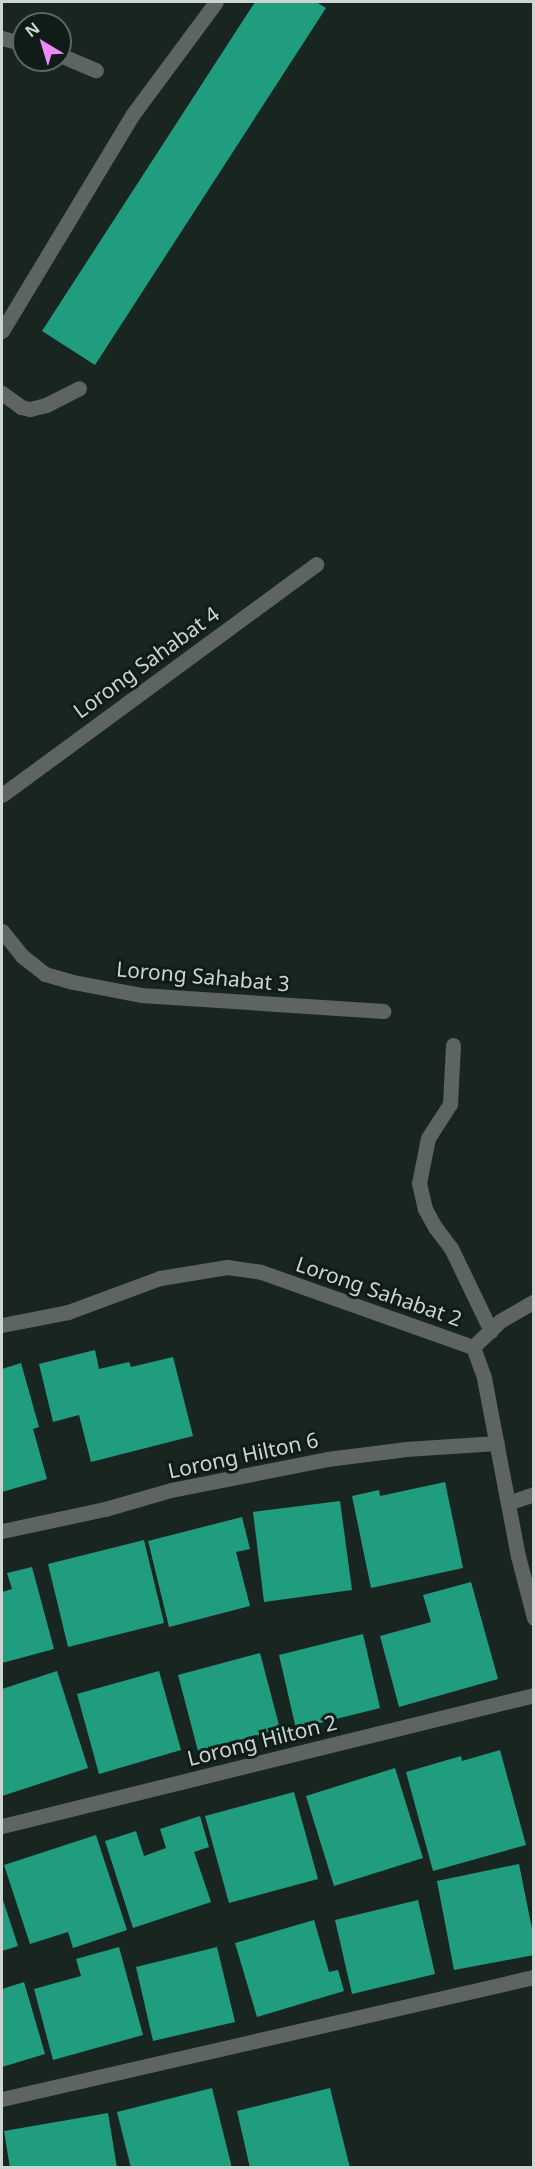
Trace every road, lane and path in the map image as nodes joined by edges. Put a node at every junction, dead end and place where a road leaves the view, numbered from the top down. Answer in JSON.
{"nodes":[{"id":1,"x":216,"y":2,"type":"edge"},
{"id":2,"x":72,"y":60,"type":"edge"},
{"id":3,"x":96,"y":70,"type":"dead end"},
{"id":4,"x":2,"y":331,"type":"edge"},
{"id":5,"x":79,"y":388,"type":"dead end"},
{"id":6,"x":2,"y":393,"type":"edge"},
{"id":7,"x":316,"y":564,"type":"dead end"},
{"id":8,"x":2,"y":795,"type":"edge"},
{"id":9,"x":2,"y":931,"type":"edge"},
{"id":10,"x":383,"y":1011,"type":"dead end"},
{"id":11,"x":453,"y":1045,"type":"dead end"},
{"id":12,"x":534,"y":1301,"type":"edge"},
{"id":13,"x":2,"y":1325,"type":"edge"},
{"id":14,"x":491,"y":1330,"type":"junction"},
{"id":15,"x":473,"y":1347,"type":"junction"},
{"id":16,"x":497,"y":1443,"type":"junction"},
{"id":17,"x":534,"y":1494,"type":"edge"},
{"id":18,"x":508,"y":1503,"type":"junction"},
{"id":19,"x":2,"y":1531,"type":"edge"},
{"id":20,"x":534,"y":1618,"type":"edge"},
{"id":21,"x":534,"y":1695,"type":"edge"},
{"id":22,"x":2,"y":1826,"type":"edge"},
{"id":23,"x":534,"y":1977,"type":"edge"},
{"id":24,"x":2,"y":2099,"type":"edge"}],
"edges":[{"from":1,"to":4,"type":"street"},
{"from":2,"to":3,"type":"street"},
{"from":5,"to":6,"type":"street"},
{"from":7,"to":8,"type":"street","name":"Lorong Sahabat 4"},
{"from":9,"to":10,"type":"street","name":"Lorong Sahabat 3"},
{"from":11,"to":14,"type":"street"},
{"from":12,"to":14,"type":"street"},
{"from":13,"to":15,"type":"street","name":"Lorong Sahabat 2"},
{"from":14,"to":15,"type":"street"},
{"from":15,"to":16,"type":"street","name":"Lorong Sahabat 2"},
{"from":16,"to":18,"type":"street","name":"Lorong Sahabat 2"},
{"from":16,"to":19,"type":"street","name":"Lorong Hilton 6"},
{"from":17,"to":18,"type":"street"},
{"from":18,"to":20,"type":"street","name":"Lorong Sahabat 2"},
{"from":21,"to":22,"type":"street","name":"Lorong Hilton 2"},
{"from":23,"to":24,"type":"street"}]}
